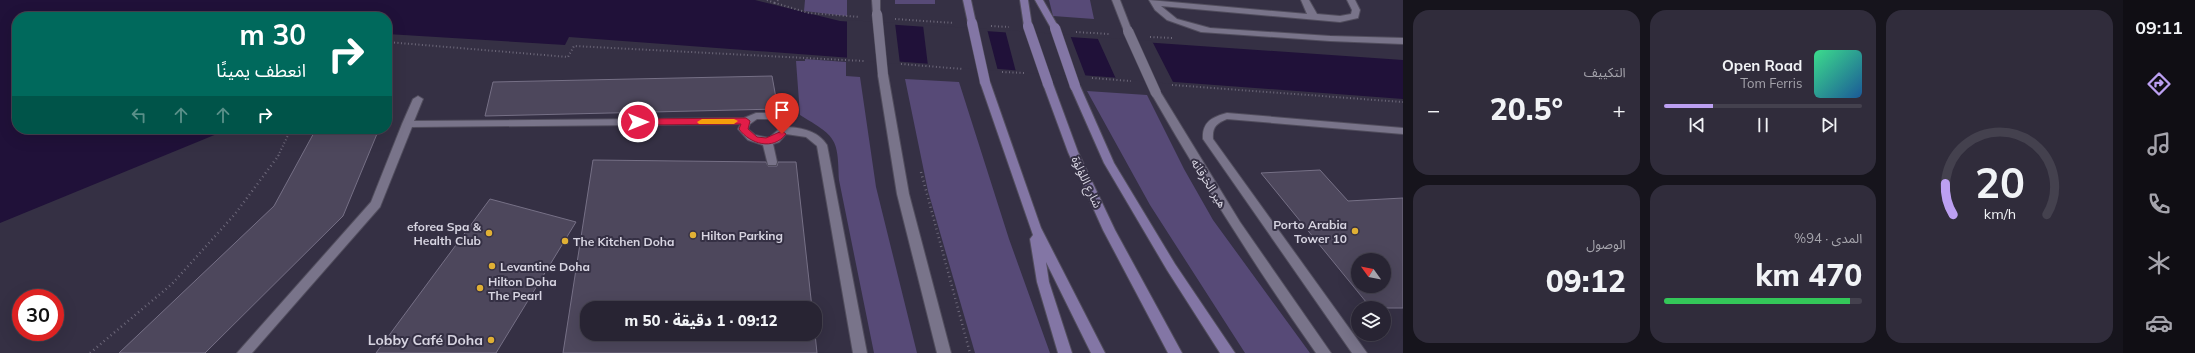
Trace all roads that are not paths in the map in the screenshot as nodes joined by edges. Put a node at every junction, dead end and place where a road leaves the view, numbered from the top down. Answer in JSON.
{"nodes":[{"id":1,"x":876,"y":0,"type":"edge"},
{"id":2,"x":967,"y":0,"type":"edge"},
{"id":3,"x":1024,"y":0,"type":"edge"},
{"id":4,"x":1038,"y":0,"type":"edge"},
{"id":5,"x":1116,"y":0,"type":"edge"},
{"id":6,"x":1304,"y":0,"type":"edge"},
{"id":7,"x":1352,"y":0,"type":"edge"},
{"id":8,"x":1154,"y":2,"type":"edge"},
{"id":9,"x":1208,"y":4,"type":"edge"},
{"id":10,"x":1313,"y":16,"type":"junction"},
{"id":11,"x":1403,"y":41,"type":"edge"},
{"id":12,"x":418,"y":99,"type":"dead end"},
{"id":13,"x":746,"y":121,"type":"junction"},
{"id":14,"x":407,"y":124,"type":"junction"},
{"id":15,"x":783,"y":130,"type":"junction"},
{"id":16,"x":1403,"y":131,"type":"edge"},
{"id":17,"x":767,"y":141,"type":"junction"},
{"id":18,"x":772,"y":162,"type":"dead end"},
{"id":19,"x":1035,"y":228,"type":"junction"},
{"id":20,"x":244,"y":353,"type":"edge"},
{"id":21,"x":860,"y":353,"type":"edge"},
{"id":22,"x":944,"y":353,"type":"edge"},
{"id":23,"x":1066,"y":353,"type":"edge"},
{"id":24,"x":1098,"y":353,"type":"edge"},
{"id":25,"x":1175,"y":353,"type":"edge"},
{"id":26,"x":1228,"y":353,"type":"edge"},
{"id":27,"x":1324,"y":353,"type":"edge"},
{"id":28,"x":1360,"y":353,"type":"edge"}],
"edges":[{"from":1,"to":22,"type":"street","bridge":true},
{"from":2,"to":19,"type":"main road","bridge":true},
{"from":3,"to":25,"type":"main road","name":"شارع اللؤلؤة","bridge":true},
{"from":4,"to":26,"type":"main road","bridge":true},
{"from":5,"to":27,"type":"street","name":"هير الخرقانه","bridge":true},
{"from":6,"to":10,"type":"street"},
{"from":7,"to":10,"type":"street"},
{"from":8,"to":9,"type":"street"},
{"from":8,"to":11,"type":"street"},
{"from":9,"to":10,"type":"street"},
{"from":12,"to":14,"type":"street"},
{"from":13,"to":14,"type":"street"},
{"from":13,"to":15,"type":"street"},
{"from":13,"to":17,"type":"street"},
{"from":14,"to":20,"type":"street"},
{"from":15,"to":17,"type":"street"},
{"from":15,"to":21,"type":"street"},
{"from":16,"to":28,"type":"street"},
{"from":17,"to":18,"type":"street"},
{"from":19,"to":23,"type":"main road"},
{"from":19,"to":24,"type":"main road"}]}
